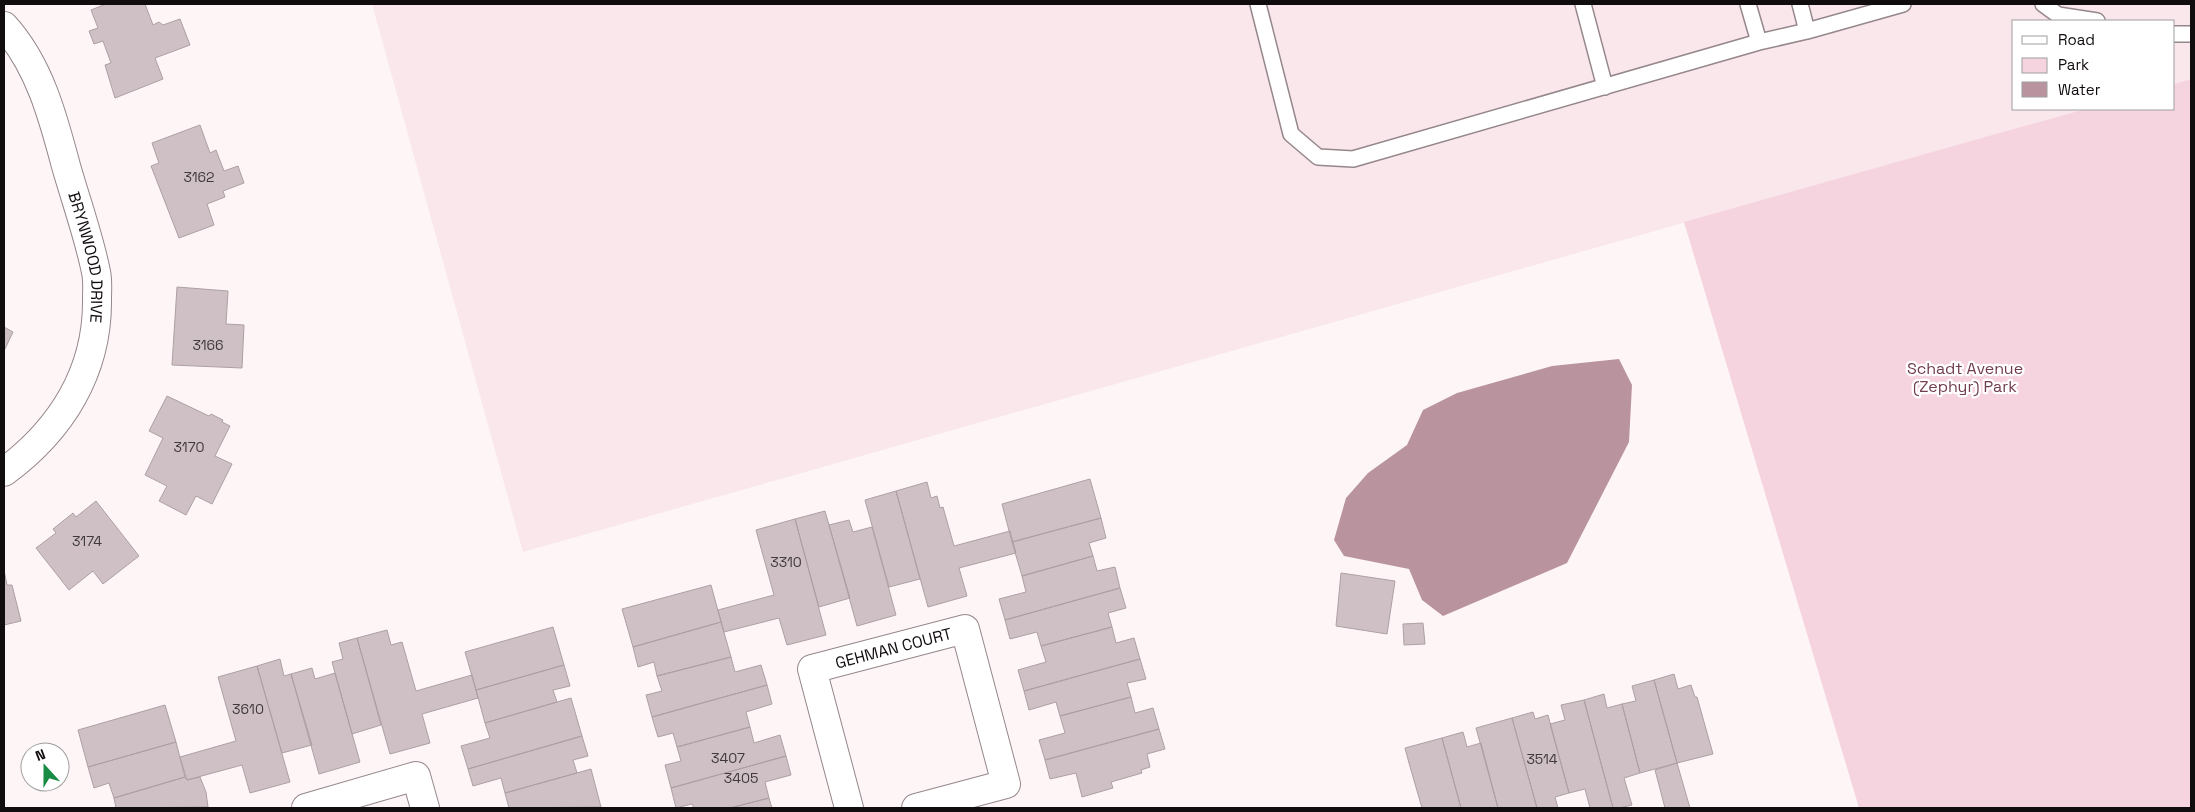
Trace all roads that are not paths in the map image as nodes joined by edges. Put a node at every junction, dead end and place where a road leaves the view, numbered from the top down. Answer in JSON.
{"nodes":[{"id":1,"x":1258,"y":4,"type":"edge"},
{"id":2,"x":1583,"y":4,"type":"edge"},
{"id":3,"x":1748,"y":4,"type":"edge"},
{"id":4,"x":1800,"y":4,"type":"edge"},
{"id":5,"x":1903,"y":4,"type":"edge"},
{"id":6,"x":2043,"y":4,"type":"edge"},
{"id":7,"x":2090,"y":20,"type":"edge"},
{"id":8,"x":4,"y":26,"type":"edge"},
{"id":9,"x":1807,"y":31,"type":"junction"},
{"id":10,"x":2175,"y":34,"type":"edge"},
{"id":11,"x":2191,"y":34,"type":"edge"},
{"id":12,"x":1758,"y":42,"type":"junction"},
{"id":13,"x":1605,"y":87,"type":"junction"},
{"id":14,"x":4,"y":472,"type":"edge"},
{"id":15,"x":923,"y":807,"type":"edge"},
{"id":16,"x":306,"y":808,"type":"edge"},
{"id":17,"x":425,"y":808,"type":"edge"},
{"id":18,"x":849,"y":808,"type":"edge"}],
"edges":[{"from":1,"to":13,"type":"lane"},
{"from":2,"to":13,"type":"lane"},
{"from":3,"to":12,"type":"lane"},
{"from":4,"to":9,"type":"lane"},
{"from":5,"to":9,"type":"lane"},
{"from":6,"to":7,"type":"lane"},
{"from":8,"to":14,"type":"street","name":"BRYNWOOD DRIVE"},
{"from":9,"to":12,"type":"lane"},
{"from":10,"to":11,"type":"lane"},
{"from":12,"to":13,"type":"lane"},
{"from":15,"to":18,"type":"street","name":"GEHMAN COURT"},
{"from":16,"to":17,"type":"street"}]}
